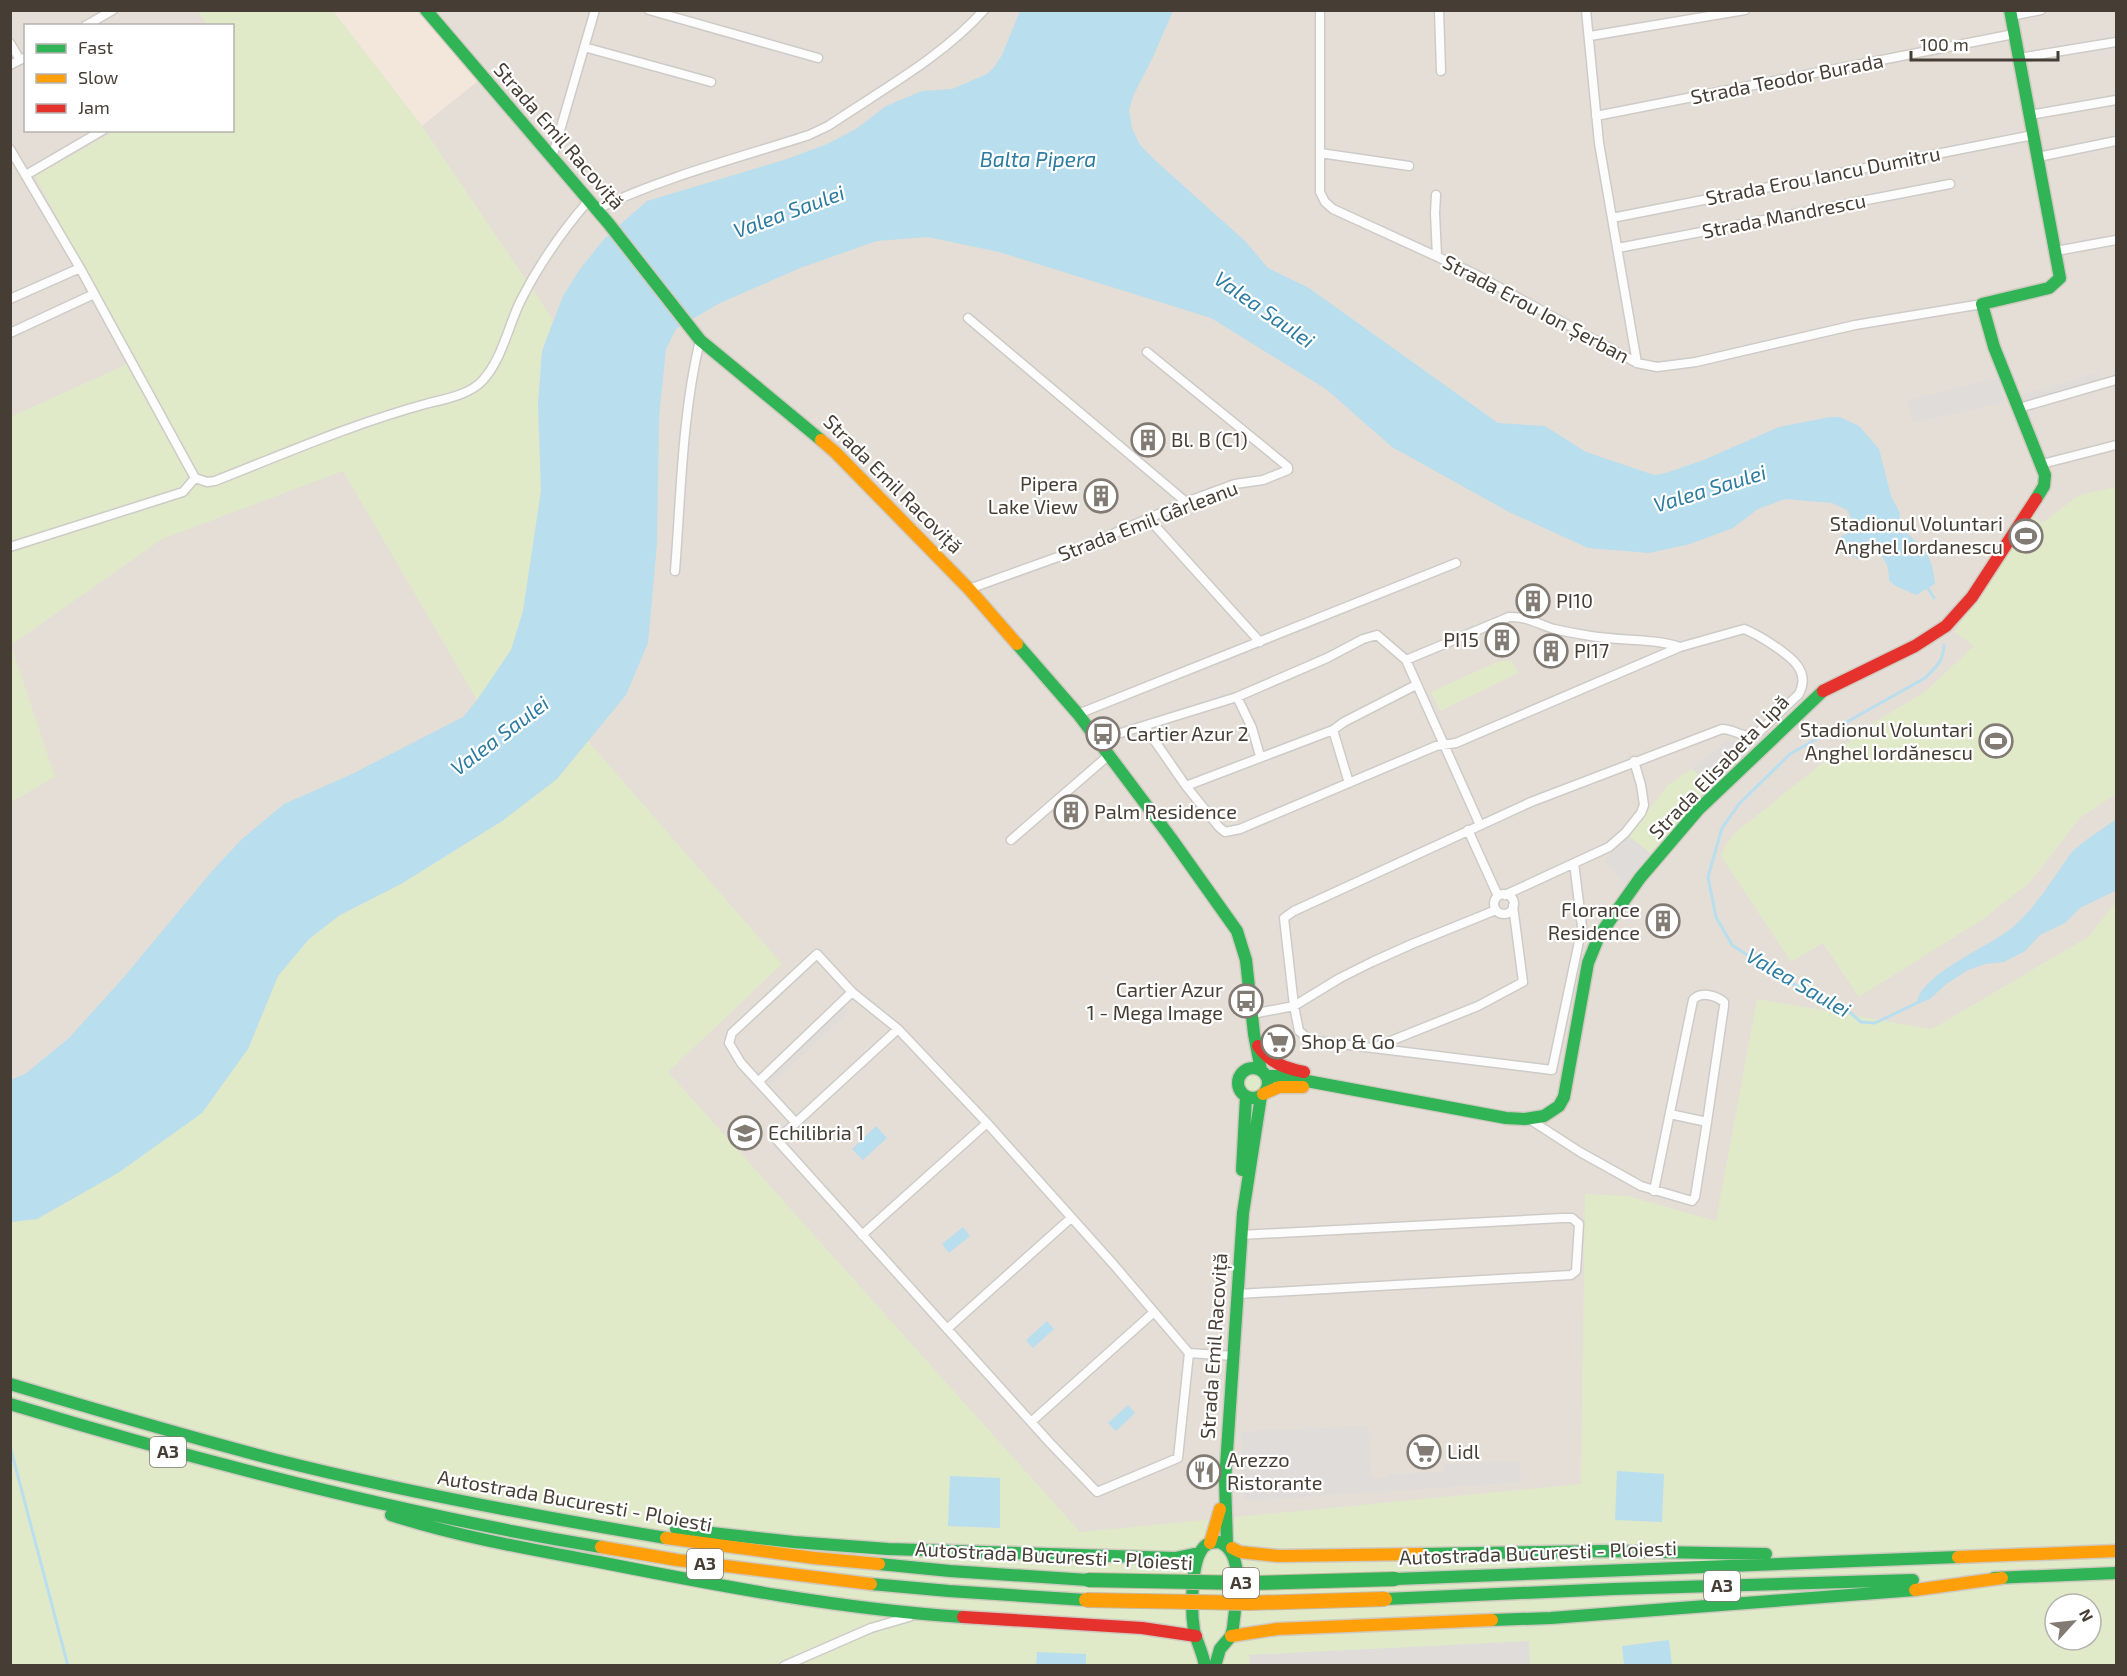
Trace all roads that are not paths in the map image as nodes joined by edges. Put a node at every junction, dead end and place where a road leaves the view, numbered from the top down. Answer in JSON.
{"nodes":[{"id":1,"x":113,"y":10,"type":"edge"},
{"id":2,"x":595,"y":10,"type":"edge"},
{"id":3,"x":649,"y":10,"type":"edge"},
{"id":4,"x":984,"y":10,"type":"edge"},
{"id":5,"x":1320,"y":10,"type":"edge"},
{"id":6,"x":1439,"y":10,"type":"edge"},
{"id":7,"x":1586,"y":10,"type":"edge"},
{"id":8,"x":1744,"y":10,"type":"edge"},
{"id":9,"x":2041,"y":10,"type":"edge"},
{"id":10,"x":430,"y":13,"type":"edge"},
{"id":11,"x":2011,"y":13,"type":"edge"},
{"id":12,"x":88,"y":24,"type":"edge"},
{"id":13,"x":2014,"y":34,"type":"junction"},
{"id":14,"x":1590,"y":36,"type":"junction"},
{"id":15,"x":2116,"y":42,"type":"edge"},
{"id":16,"x":10,"y":43,"type":"edge"},
{"id":17,"x":584,"y":47,"type":"junction"},
{"id":18,"x":23,"y":58,"type":"edge"},
{"id":19,"x":818,"y":58,"type":"dead end"},
{"id":20,"x":2019,"y":58,"type":"junction"},
{"id":21,"x":10,"y":65,"type":"edge"},
{"id":22,"x":1441,"y":71,"type":"dead end"},
{"id":23,"x":711,"y":82,"type":"dead end"},
{"id":24,"x":2116,"y":100,"type":"edge"},
{"id":25,"x":1596,"y":116,"type":"junction"},
{"id":26,"x":2030,"y":116,"type":"junction"},
{"id":27,"x":100,"y":132,"type":"edge"},
{"id":28,"x":2033,"y":135,"type":"junction"},
{"id":29,"x":2116,"y":141,"type":"edge"},
{"id":30,"x":10,"y":148,"type":"edge"},
{"id":31,"x":1320,"y":153,"type":"junction"},
{"id":32,"x":2038,"y":157,"type":"junction"},
{"id":33,"x":552,"y":158,"type":"junction"},
{"id":34,"x":20,"y":165,"type":"junction"},
{"id":35,"x":1409,"y":166,"type":"dead end"},
{"id":36,"x":10,"y":170,"type":"edge"},
{"id":37,"x":26,"y":175,"type":"junction"},
{"id":38,"x":1950,"y":184,"type":"dead end"},
{"id":39,"x":1436,"y":195,"type":"dead end"},
{"id":40,"x":593,"y":205,"type":"junction"},
{"id":41,"x":1612,"y":218,"type":"junction"},
{"id":42,"x":2116,"y":240,"type":"edge"},
{"id":43,"x":1618,"y":248,"type":"junction"},
{"id":44,"x":2056,"y":251,"type":"junction"},
{"id":45,"x":1437,"y":256,"type":"junction"},
{"id":46,"x":80,"y":268,"type":"junction"},
{"id":47,"x":94,"y":294,"type":"junction"},
{"id":48,"x":10,"y":299,"type":"edge"},
{"id":49,"x":1982,"y":304,"type":"junction"},
{"id":50,"x":968,"y":318,"type":"dead end"},
{"id":51,"x":10,"y":333,"type":"edge"},
{"id":52,"x":700,"y":340,"type":"junction"},
{"id":53,"x":1147,"y":352,"type":"dead end"},
{"id":54,"x":1637,"y":363,"type":"junction"},
{"id":55,"x":2116,"y":380,"type":"edge"},
{"id":56,"x":2019,"y":408,"type":"junction"},
{"id":57,"x":2116,"y":445,"type":"edge"},
{"id":58,"x":2042,"y":464,"type":"junction"},
{"id":59,"x":195,"y":477,"type":"junction"},
{"id":60,"x":1186,"y":502,"type":"junction"},
{"id":61,"x":1148,"y":518,"type":"junction"},
{"id":62,"x":10,"y":547,"type":"edge"},
{"id":63,"x":1456,"y":563,"type":"dead end"},
{"id":64,"x":675,"y":571,"type":"dead end"},
{"id":65,"x":969,"y":589,"type":"junction"},
{"id":66,"x":1260,"y":642,"type":"junction"},
{"id":67,"x":1680,"y":647,"type":"junction"},
{"id":68,"x":1406,"y":660,"type":"junction"},
{"id":69,"x":1416,"y":685,"type":"junction"},
{"id":70,"x":1238,"y":697,"type":"junction"},
{"id":71,"x":1078,"y":714,"type":"junction"},
{"id":72,"x":1145,"y":727,"type":"junction"},
{"id":73,"x":1333,"y":730,"type":"junction"},
{"id":74,"x":1098,"y":740,"type":"junction"},
{"id":75,"x":1444,"y":746,"type":"junction"},
{"id":76,"x":1109,"y":755,"type":"junction"},
{"id":77,"x":1260,"y":756,"type":"junction"},
{"id":78,"x":1634,"y":761,"type":"junction"},
{"id":79,"x":1349,"y":783,"type":"junction"},
{"id":80,"x":1186,"y":786,"type":"junction"},
{"id":81,"x":1480,"y":825,"type":"junction"},
{"id":82,"x":1468,"y":830,"type":"junction"},
{"id":83,"x":1011,"y":840,"type":"dead end"},
{"id":84,"x":1574,"y":862,"type":"junction"},
{"id":85,"x":1501,"y":895,"type":"junction"},
{"id":86,"x":1513,"y":906,"type":"junction"},
{"id":87,"x":1496,"y":910,"type":"junction"},
{"id":88,"x":852,"y":992,"type":"junction"},
{"id":89,"x":1294,"y":1006,"type":"junction"},
{"id":90,"x":1252,"y":1014,"type":"junction"},
{"id":91,"x":898,"y":1029,"type":"junction"},
{"id":92,"x":1256,"y":1039,"type":"junction"},
{"id":93,"x":1373,"y":1048,"type":"junction"},
{"id":94,"x":1259,"y":1071,"type":"junction"},
{"id":95,"x":759,"y":1081,"type":"junction"},
{"id":96,"x":1262,"y":1095,"type":"junction"},
{"id":97,"x":1378,"y":1095,"type":"junction"},
{"id":98,"x":1246,"y":1096,"type":"junction"},
{"id":99,"x":1670,"y":1114,"type":"junction"},
{"id":100,"x":1529,"y":1119,"type":"junction"},
{"id":101,"x":1707,"y":1122,"type":"junction"},
{"id":102,"x":796,"y":1123,"type":"junction"},
{"id":103,"x":987,"y":1123,"type":"junction"},
{"id":104,"x":1654,"y":1191,"type":"junction"},
{"id":105,"x":1243,"y":1213,"type":"junction"},
{"id":106,"x":1071,"y":1218,"type":"junction"},
{"id":107,"x":862,"y":1235,"type":"junction"},
{"id":108,"x":1241,"y":1235,"type":"junction"},
{"id":109,"x":1238,"y":1294,"type":"junction"},
{"id":110,"x":1154,"y":1312,"type":"junction"},
{"id":111,"x":947,"y":1329,"type":"junction"},
{"id":112,"x":1192,"y":1353,"type":"junction"},
{"id":113,"x":1234,"y":1356,"type":"junction"},
{"id":114,"x":10,"y":1384,"type":"edge"},
{"id":115,"x":10,"y":1404,"type":"edge"},
{"id":116,"x":1031,"y":1422,"type":"junction"},
{"id":117,"x":1225,"y":1481,"type":"junction"},
{"id":118,"x":328,"y":1494,"type":"junction"},
{"id":119,"x":516,"y":1513,"type":"junction"},
{"id":120,"x":1210,"y":1543,"type":"junction"},
{"id":121,"x":1229,"y":1546,"type":"junction"},
{"id":122,"x":2116,"y":1551,"type":"edge"},
{"id":123,"x":1199,"y":1553,"type":"junction"},
{"id":124,"x":1849,"y":1561,"type":"junction"},
{"id":125,"x":2116,"y":1573,"type":"edge"},
{"id":126,"x":2002,"y":1578,"type":"junction"},
{"id":127,"x":918,"y":1614,"type":"junction"},
{"id":128,"x":1197,"y":1638,"type":"junction"},
{"id":129,"x":1227,"y":1639,"type":"junction"},
{"id":130,"x":784,"y":1665,"type":"edge"},
{"id":131,"x":1205,"y":1665,"type":"edge"},
{"id":132,"x":1215,"y":1665,"type":"edge"}],
"edges":[{"from":1,"to":12,"type":"street"},
{"from":2,"to":17,"type":"street"},
{"from":3,"to":19,"type":"street"},
{"from":4,"to":40,"type":"street"},
{"from":5,"to":31,"type":"street","name":"Strada Erou Ion Șerban"},
{"from":6,"to":22,"type":"street"},
{"from":7,"to":14,"type":"street"},
{"from":8,"to":14,"type":"street"},
{"from":9,"to":11,"type":"street"},
{"from":10,"to":33,"type":"main road","name":"Strada Emil Racoviță"},
{"from":11,"to":13,"type":"main road"},
{"from":13,"to":20,"type":"main road"},
{"from":13,"to":25,"type":"street","name":"Strada Teodor Burada"},
{"from":14,"to":25,"type":"street"},
{"from":15,"to":20,"type":"street"},
{"from":16,"to":18,"type":"street"},
{"from":17,"to":23,"type":"street"},
{"from":17,"to":33,"type":"street"},
{"from":18,"to":21,"type":"street"},
{"from":20,"to":26,"type":"main road"},
{"from":24,"to":26,"type":"street"},
{"from":25,"to":41,"type":"street"},
{"from":26,"to":28,"type":"main road"},
{"from":27,"to":37,"type":"street"},
{"from":28,"to":32,"type":"main road"},
{"from":28,"to":41,"type":"street","name":"Strada Erou Iancu Dumitru"},
{"from":29,"to":32,"type":"street"},
{"from":30,"to":34,"type":"street"},
{"from":31,"to":35,"type":"street"},
{"from":31,"to":45,"type":"street","name":"Strada Erou Ion Șerban"},
{"from":32,"to":44,"type":"main road"},
{"from":33,"to":40,"type":"main road","name":"Strada Emil Racoviță"},
{"from":34,"to":36,"type":"street"},
{"from":34,"to":37,"type":"street"},
{"from":37,"to":46,"type":"street"},
{"from":38,"to":43,"type":"street","name":"Strada Mandrescu"},
{"from":39,"to":45,"type":"street"},
{"from":40,"to":52,"type":"main road","name":"Strada Emil Racoviță"},
{"from":40,"to":59,"type":"street"},
{"from":41,"to":43,"type":"street"},
{"from":42,"to":44,"type":"street"},
{"from":43,"to":54,"type":"street"},
{"from":44,"to":49,"type":"main road"},
{"from":45,"to":54,"type":"street","name":"Strada Erou Ion Șerban"},
{"from":46,"to":47,"type":"street"},
{"from":46,"to":48,"type":"street"},
{"from":47,"to":51,"type":"street"},
{"from":47,"to":59,"type":"street"},
{"from":49,"to":54,"type":"street","name":"Strada Erou Ion Șerban"},
{"from":49,"to":56,"type":"main road"},
{"from":50,"to":60,"type":"street"},
{"from":52,"to":64,"type":"street"},
{"from":52,"to":65,"type":"main road","name":"Strada Emil Racoviță"},
{"from":53,"to":60,"type":"street","name":"Strada Emil Gârleanu"},
{"from":55,"to":56,"type":"street"},
{"from":56,"to":58,"type":"main road"},
{"from":57,"to":58,"type":"street"},
{"from":58,"to":100,"type":"main road","name":"Strada Elisabeta Lipă"},
{"from":59,"to":62,"type":"street"},
{"from":60,"to":61,"type":"street","name":"Strada Emil Gârleanu"},
{"from":61,"to":65,"type":"street","name":"Strada Emil Gârleanu"},
{"from":61,"to":66,"type":"street"},
{"from":63,"to":66,"type":"street"},
{"from":65,"to":71,"type":"main road","name":"Strada Emil Racoviță"},
{"from":66,"to":71,"type":"street"},
{"from":67,"to":68,"type":"street"},
{"from":67,"to":75,"type":"street"},
{"from":67,"to":78,"type":"street"},
{"from":68,"to":69,"type":"street"},
{"from":68,"to":70,"type":"street"},
{"from":69,"to":73,"type":"street"},
{"from":69,"to":75,"type":"street"},
{"from":70,"to":72,"type":"street"},
{"from":70,"to":77,"type":"street"},
{"from":71,"to":74,"type":"main road","name":"Strada Emil Racoviță"},
{"from":72,"to":74,"type":"street"},
{"from":72,"to":80,"type":"street"},
{"from":73,"to":77,"type":"street"},
{"from":73,"to":79,"type":"street"},
{"from":74,"to":76,"type":"main road","name":"Strada Emil Racoviță"},
{"from":75,"to":79,"type":"street"},
{"from":75,"to":81,"type":"street"},
{"from":76,"to":83,"type":"street"},
{"from":76,"to":90,"type":"main road","name":"Strada Emil Racoviță"},
{"from":77,"to":80,"type":"street"},
{"from":78,"to":81,"type":"street"},
{"from":78,"to":84,"type":"street"},
{"from":79,"to":80,"type":"street"},
{"from":81,"to":82,"type":"street"},
{"from":82,"to":85,"type":"street"},
{"from":82,"to":89,"type":"street"},
{"from":84,"to":85,"type":"street"},
{"from":84,"to":93,"type":"street"},
{"from":85,"to":86,"type":"street"},
{"from":85,"to":87,"type":"street"},
{"from":86,"to":87,"type":"street"},
{"from":86,"to":93,"type":"street"},
{"from":87,"to":89,"type":"street"},
{"from":88,"to":91,"type":"street","name":"Strada Emil Racoviță"},
{"from":88,"to":95,"type":"street"},
{"from":88,"to":95,"type":"street","name":"Strada Emil Racoviță"},
{"from":89,"to":90,"type":"street"},
{"from":89,"to":93,"type":"street"},
{"from":90,"to":92,"type":"main road","name":"Strada Emil Racoviță"},
{"from":91,"to":102,"type":"street","name":"Strada Emil Racoviță"},
{"from":91,"to":103,"type":"street","name":"Strada Emil Racoviță"},
{"from":92,"to":94,"type":"main road","name":"Strada Emil Racoviță"},
{"from":92,"to":97,"type":"main road"},
{"from":94,"to":96,"type":"main road","name":"Strada Emil Racoviță"},
{"from":94,"to":97,"type":"main road","name":"Strada Elisabeta Lipă"},
{"from":94,"to":98,"type":"main road","name":"Strada Emil Racoviță"},
{"from":95,"to":102,"type":"street","name":"Strada Emil Racoviță"},
{"from":96,"to":97,"type":"main road","name":"Strada Elisabeta Lipă"},
{"from":96,"to":98,"type":"main road"},
{"from":96,"to":105,"type":"main road","name":"Strada Emil Racoviță"},
{"from":97,"to":100,"type":"main road","name":"Strada Elisabeta Lipă"},
{"from":98,"to":105,"type":"main road","name":"Strada Emil Racoviță"},
{"from":99,"to":101,"type":"street"},
{"from":99,"to":101,"type":"street"},
{"from":99,"to":104,"type":"street"},
{"from":100,"to":104,"type":"street"},
{"from":101,"to":104,"type":"street"},
{"from":102,"to":107,"type":"street","name":"Strada Emil Racoviță"},
{"from":103,"to":106,"type":"street","name":"Strada Emil Racoviță"},
{"from":103,"to":107,"type":"street"},
{"from":105,"to":108,"type":"main road","name":"Strada Emil Racoviță"},
{"from":106,"to":110,"type":"street","name":"Strada Emil Racoviță"},
{"from":106,"to":111,"type":"street"},
{"from":107,"to":111,"type":"street","name":"Strada Emil Racoviță"},
{"from":108,"to":109,"type":"main road","name":"Strada Emil Racoviță"},
{"from":108,"to":109,"type":"street"},
{"from":109,"to":113,"type":"main road","name":"Strada Emil Racoviță"},
{"from":110,"to":112,"type":"street","name":"Strada Emil Racoviță"},
{"from":110,"to":116,"type":"street"},
{"from":111,"to":116,"type":"street","name":"Strada Emil Racoviță"},
{"from":112,"to":113,"type":"street"},
{"from":112,"to":116,"type":"street","name":"Strada Emil Racoviță"},
{"from":113,"to":117,"type":"main road","name":"Strada Emil Racoviță"},
{"from":114,"to":119,"type":"main road","name":"Autostrada Bucuresti - Ploiesti","number":"A3"},
{"from":115,"to":118,"type":"main road","name":"Autostrada Bucuresti - Ploiesti","number":"A3"},
{"from":117,"to":120,"type":"main road","name":"Strada Emil Racoviță"},
{"from":117,"to":121,"type":"main road","name":"Strada Emil Racoviță"},
{"from":118,"to":126,"type":"main road","name":"Autostrada Bucuresti - Ploiesti","number":"A3","bridge":true},
{"from":118,"to":127,"type":"main road"},
{"from":119,"to":123,"type":"main road"},
{"from":119,"to":124,"type":"main road","name":"Autostrada Bucuresti - Ploiesti","number":"A3","bridge":true},
{"from":120,"to":121,"type":"main road"},
{"from":120,"to":123,"type":"main road"},
{"from":121,"to":124,"type":"main road"},
{"from":121,"to":129,"type":"main road","name":"Strada Emil Racoviță"},
{"from":122,"to":124,"type":"main road","name":"Autostrada Bucuresti - Ploiesti","number":"A3"},
{"from":123,"to":128,"type":"main road"},
{"from":125,"to":126,"type":"main road","name":"Autostrada Bucuresti - Ploiesti","number":"A3"},
{"from":126,"to":129,"type":"main road"},
{"from":127,"to":128,"type":"main road"},
{"from":127,"to":130,"type":"street"},
{"from":128,"to":129,"type":"main road"},
{"from":128,"to":131,"type":"main road"},
{"from":129,"to":132,"type":"main road","name":"Strada Emil Racoviță"}]}
